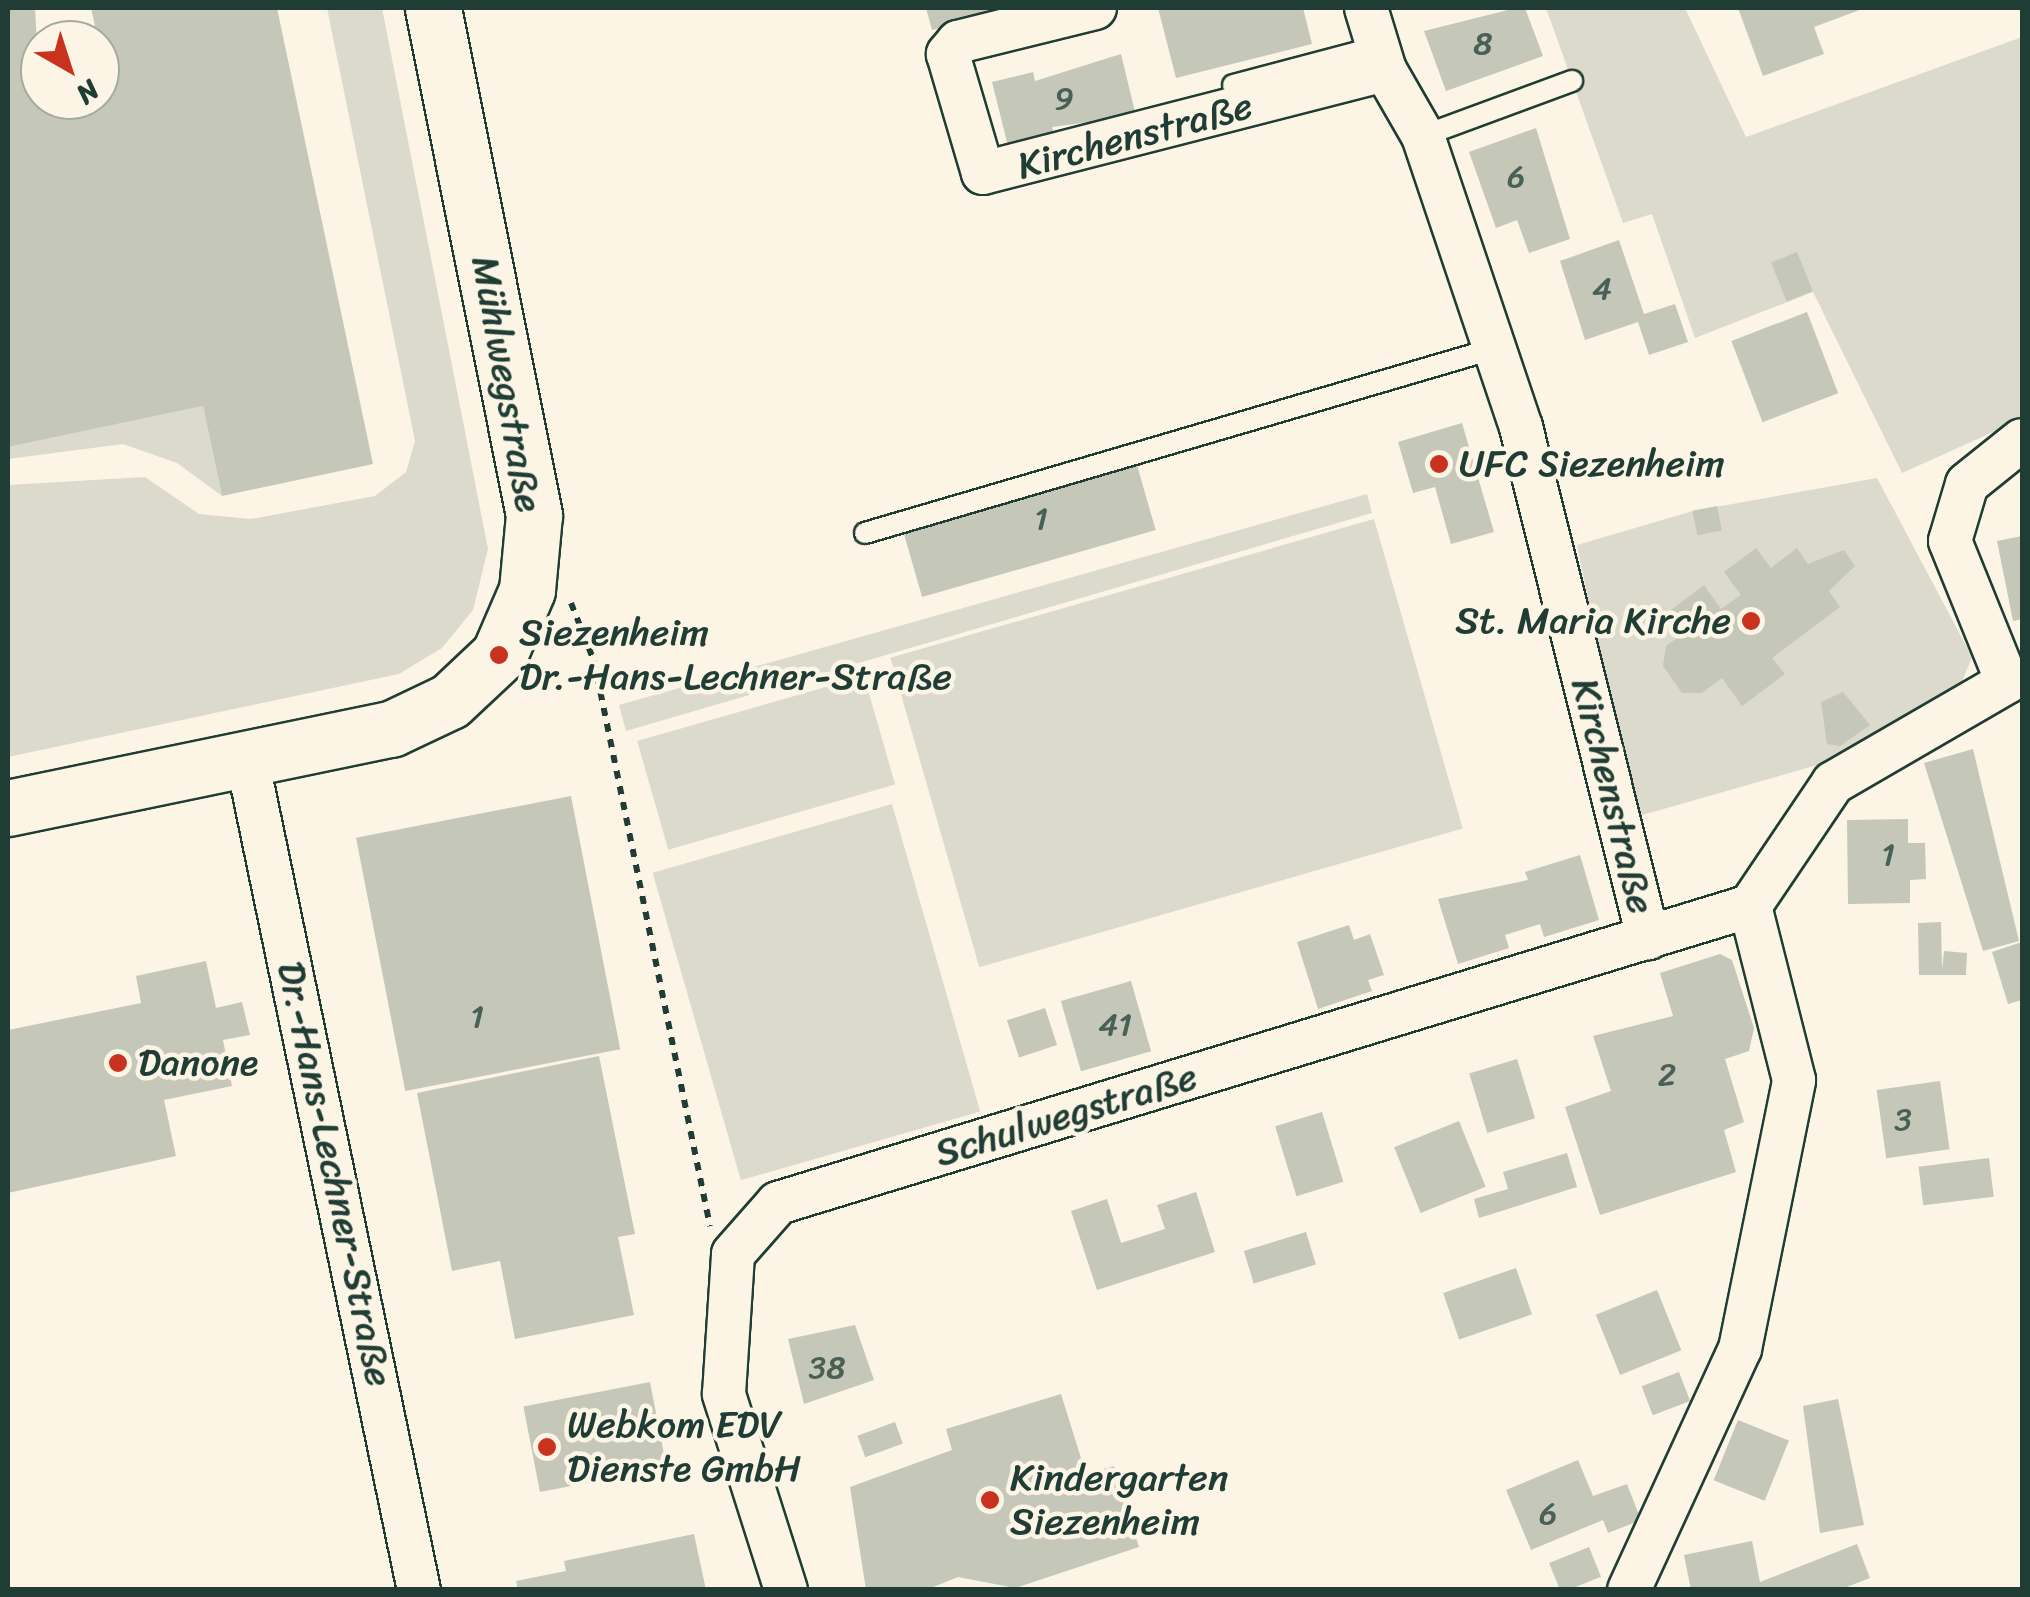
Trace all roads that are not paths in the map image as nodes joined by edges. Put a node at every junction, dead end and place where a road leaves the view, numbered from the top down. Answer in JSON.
{"nodes":[{"id":1,"x":433,"y":8,"type":"edge"},
{"id":2,"x":1094,"y":8,"type":"edge"},
{"id":3,"x":1376,"y":41,"type":"edge"},
{"id":4,"x":1572,"y":82,"type":"dead end"},
{"id":5,"x":1232,"y":85,"type":"dead end"},
{"id":6,"x":1423,"y":136,"type":"junction"},
{"id":7,"x":1496,"y":348,"type":"junction"},
{"id":8,"x":2022,"y":440,"type":"edge"},
{"id":9,"x":865,"y":533,"type":"dead end"},
{"id":10,"x":2015,"y":683,"type":"edge"},
{"id":11,"x":247,"y":759,"type":"junction"},
{"id":12,"x":8,"y":808,"type":"edge"},
{"id":13,"x":1750,"y":906,"type":"junction"},
{"id":14,"x":1648,"y":938,"type":"junction"},
{"id":15,"x":420,"y":1590,"type":"edge"},
{"id":16,"x":786,"y":1590,"type":"edge"},
{"id":17,"x":1629,"y":1590,"type":"edge"}],
"edges":[{"from":1,"to":11,"type":"street","name":"Mühlwegstraße"},
{"from":2,"to":3,"type":"street","name":"Kirchenstraße"},
{"from":3,"to":5,"type":"lane"},
{"from":3,"to":6,"type":"street","name":"Kirchenstraße"},
{"from":4,"to":6,"type":"lane"},
{"from":6,"to":7,"type":"street","name":"Kirchenstraße"},
{"from":7,"to":9,"type":"lane"},
{"from":7,"to":14,"type":"street","name":"Kirchenstraße"},
{"from":8,"to":10,"type":"street"},
{"from":10,"to":13,"type":"street"},
{"from":11,"to":12,"type":"street","name":"Mühlwegstraße"},
{"from":11,"to":15,"type":"street","name":"Dr.-Hans-Lechner-Straße"},
{"from":13,"to":14,"type":"street","name":"Schulwegstraße"},
{"from":13,"to":17,"type":"street"},
{"from":14,"to":16,"type":"street","name":"Schulwegstraße"}]}
